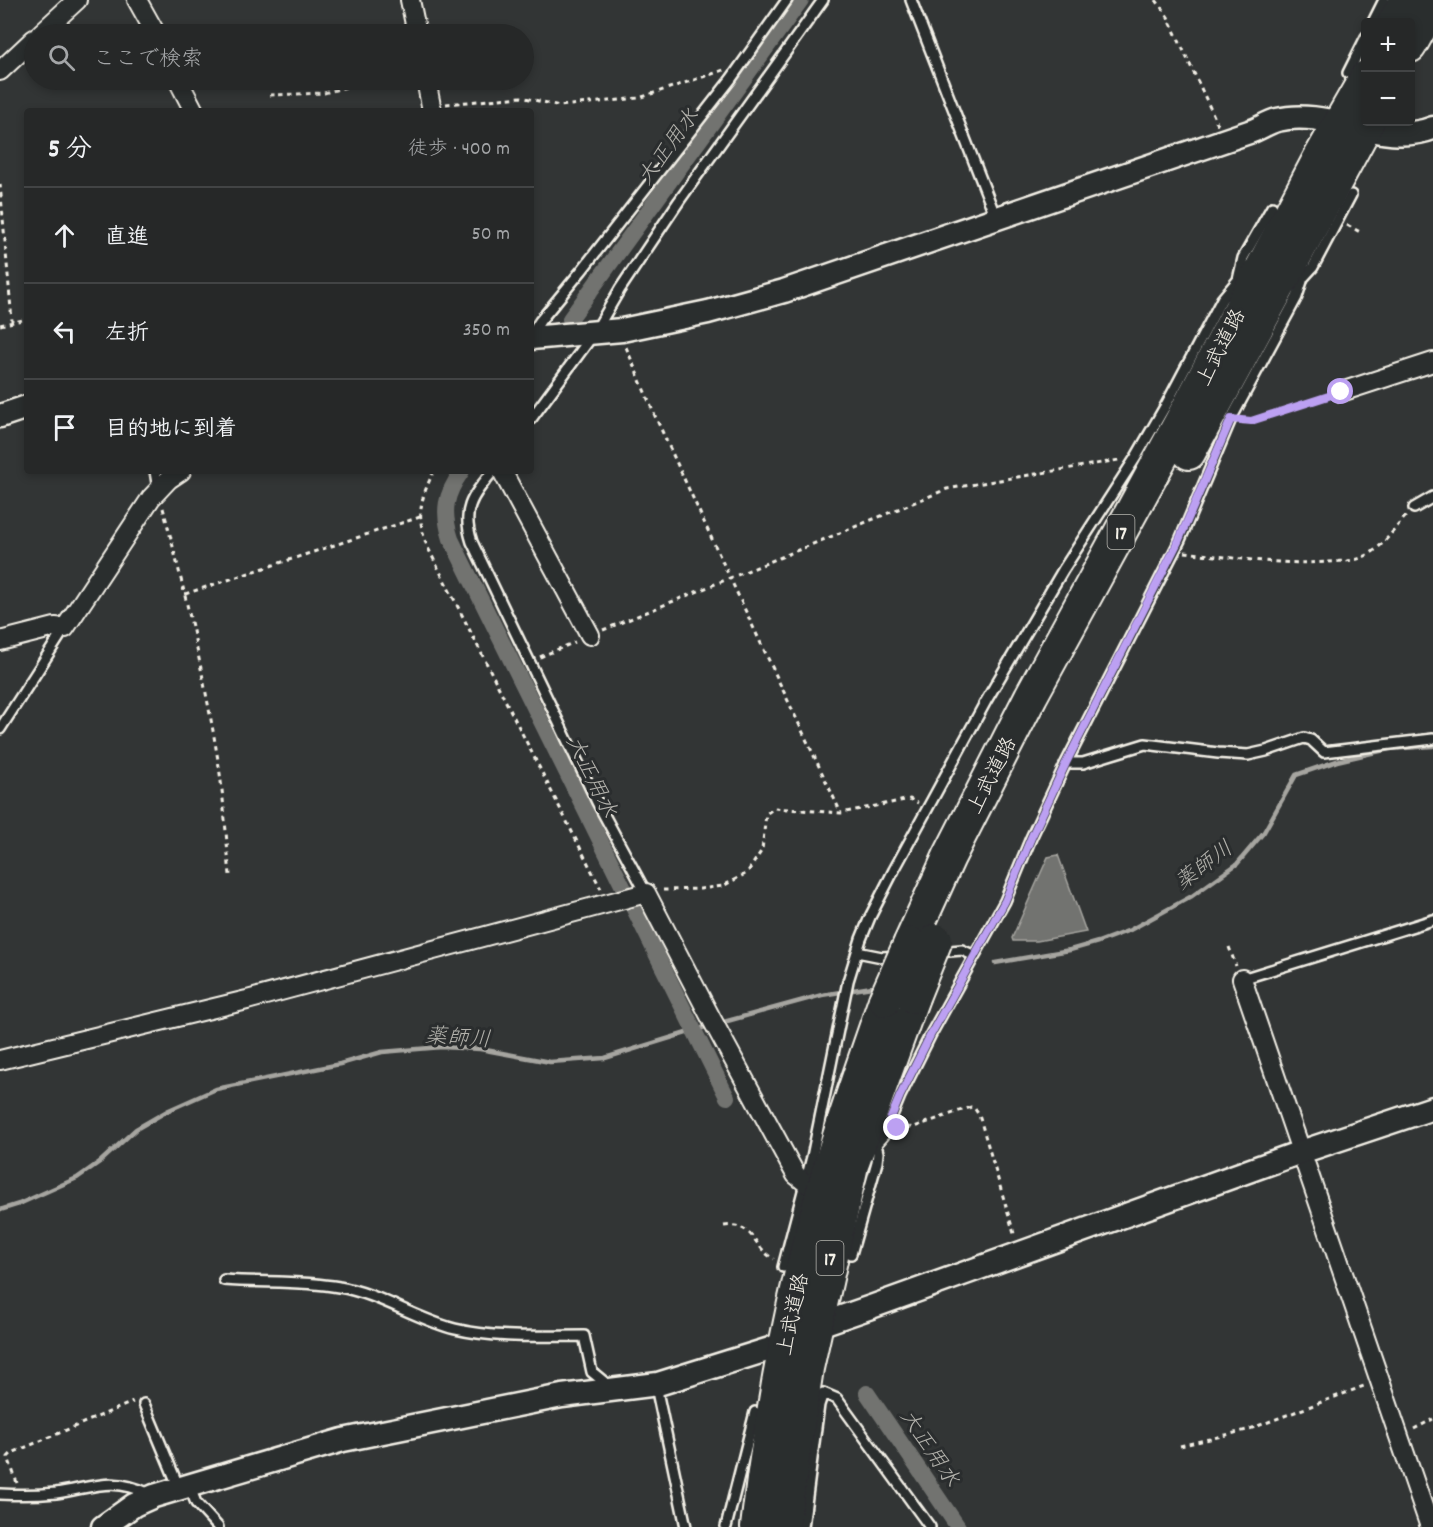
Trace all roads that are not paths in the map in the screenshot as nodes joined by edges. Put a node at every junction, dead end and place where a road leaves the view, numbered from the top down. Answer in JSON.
{"nodes":[{"id":1,"x":77,"y":0,"type":"edge"},
{"id":2,"x":137,"y":0,"type":"edge"},
{"id":3,"x":410,"y":0,"type":"edge"},
{"id":4,"x":787,"y":0,"type":"edge"},
{"id":5,"x":823,"y":0,"type":"edge"},
{"id":6,"x":911,"y":0,"type":"edge"},
{"id":7,"x":1384,"y":0,"type":"edge"},
{"id":8,"x":1406,"y":0,"type":"edge"},
{"id":9,"x":1433,"y":5,"type":"edge"},
{"id":10,"x":1375,"y":18,"type":"edge"},
{"id":11,"x":1397,"y":18,"type":"edge"},
{"id":12,"x":51,"y":24,"type":"edge"},
{"id":13,"x":150,"y":24,"type":"edge"},
{"id":14,"x":415,"y":24,"type":"edge"},
{"id":15,"x":1415,"y":37,"type":"edge"},
{"id":16,"x":24,"y":48,"type":"edge"},
{"id":17,"x":1361,"y":54,"type":"edge"},
{"id":18,"x":0,"y":70,"type":"edge"},
{"id":19,"x":1356,"y":75,"type":"edge"},
{"id":20,"x":183,"y":90,"type":"edge"},
{"id":21,"x":428,"y":90,"type":"edge"},
{"id":22,"x":192,"y":108,"type":"edge"},
{"id":23,"x":432,"y":108,"type":"edge"},
{"id":24,"x":1357,"y":124,"type":"edge"},
{"id":25,"x":1433,"y":128,"type":"edge"},
{"id":26,"x":1351,"y":195,"type":"dead end"},
{"id":27,"x":1272,"y":207,"type":"dead end"},
{"id":28,"x":996,"y":218,"type":"junction"},
{"id":29,"x":1297,"y":271,"type":"junction"},
{"id":30,"x":1245,"y":283,"type":"junction"},
{"id":31,"x":534,"y":331,"type":"edge"},
{"id":32,"x":594,"y":332,"type":"junction"},
{"id":33,"x":534,"y":336,"type":"edge"},
{"id":34,"x":1433,"y":362,"type":"edge"},
{"id":35,"x":1341,"y":392,"type":"road end"},
{"id":36,"x":24,"y":408,"type":"edge"},
{"id":37,"x":534,"y":415,"type":"edge"},
{"id":38,"x":0,"y":416,"type":"edge"},
{"id":39,"x":173,"y":474,"type":"edge"},
{"id":40,"x":491,"y":474,"type":"edge"},
{"id":41,"x":504,"y":474,"type":"edge"},
{"id":42,"x":157,"y":480,"type":"edge"},
{"id":43,"x":1433,"y":497,"type":"edge"},
{"id":44,"x":1414,"y":508,"type":"road end"},
{"id":45,"x":65,"y":628,"type":"junction"},
{"id":46,"x":590,"y":636,"type":"road end"},
{"id":47,"x":0,"y":641,"type":"edge"},
{"id":48,"x":0,"y":729,"type":"edge"},
{"id":49,"x":1433,"y":739,"type":"edge"},
{"id":50,"x":1066,"y":763,"type":"junction"},
{"id":51,"x":642,"y":894,"type":"junction"},
{"id":52,"x":1433,"y":920,"type":"edge"},
{"id":53,"x":923,"y":942,"type":"junction"},
{"id":54,"x":857,"y":952,"type":"junction"},
{"id":55,"x":975,"y":956,"type":"junction"},
{"id":56,"x":1242,"y":979,"type":"joint"},
{"id":57,"x":899,"y":999,"type":"junction"},
{"id":58,"x":0,"y":1060,"type":"edge"},
{"id":59,"x":1433,"y":1108,"type":"edge"},
{"id":60,"x":868,"y":1143,"type":"junction"},
{"id":61,"x":1301,"y":1152,"type":"junction"},
{"id":62,"x":813,"y":1189,"type":"junction"},
{"id":63,"x":851,"y":1254,"type":"dead end"},
{"id":64,"x":784,"y":1263,"type":"road end"},
{"id":65,"x":224,"y":1280,"type":"dead end"},
{"id":66,"x":816,"y":1326,"type":"junction"},
{"id":67,"x":787,"y":1340,"type":"junction"},
{"id":68,"x":658,"y":1384,"type":"junction"},
{"id":69,"x":614,"y":1390,"type":"junction"},
{"id":70,"x":144,"y":1404,"type":"road end"},
{"id":71,"x":755,"y":1412,"type":"dead end"},
{"id":72,"x":184,"y":1487,"type":"junction"},
{"id":73,"x":0,"y":1494,"type":"edge"},
{"id":74,"x":154,"y":1496,"type":"junction"},
{"id":75,"x":103,"y":1527,"type":"edge"},
{"id":76,"x":218,"y":1527,"type":"edge"},
{"id":77,"x":686,"y":1527,"type":"edge"},
{"id":78,"x":726,"y":1527,"type":"edge"},
{"id":79,"x":757,"y":1527,"type":"edge"},
{"id":80,"x":783,"y":1527,"type":"edge"},
{"id":81,"x":803,"y":1527,"type":"edge"},
{"id":82,"x":930,"y":1527,"type":"edge"},
{"id":83,"x":1430,"y":1527,"type":"edge"}],
"edges":[{"from":1,"to":12,"type":"street"},
{"from":2,"to":13,"type":"street"},
{"from":3,"to":14,"type":"street"},
{"from":4,"to":31,"type":"lane"},
{"from":5,"to":32,"type":"lane"},
{"from":6,"to":28,"type":"lane"},
{"from":7,"to":10,"type":"lane"},
{"from":8,"to":11,"type":"highway"},
{"from":9,"to":15,"type":"highway"},
{"from":16,"to":18,"type":"street"},
{"from":17,"to":19,"type":"lane"},
{"from":19,"to":24,"type":"highway","name":"上武道路","number":"17"},
{"from":20,"to":22,"type":"street"},
{"from":21,"to":23,"type":"street"},
{"from":24,"to":25,"type":"street"},
{"from":24,"to":28,"type":"street"},
{"from":24,"to":29,"type":"highway","name":"上武道路","number":"17"},
{"from":24,"to":30,"type":"highway","name":"上武道路","number":"17"},
{"from":26,"to":29,"type":"lane"},
{"from":27,"to":30,"type":"lane"},
{"from":28,"to":32,"type":"street"},
{"from":29,"to":50,"type":"lane"},
{"from":29,"to":53,"type":"highway","name":"上武道路","number":"17"},
{"from":30,"to":53,"type":"highway","name":"上武道路","number":"17"},
{"from":30,"to":54,"type":"lane"},
{"from":32,"to":33,"type":"street"},
{"from":32,"to":37,"type":"lane"},
{"from":34,"to":35,"type":"street"},
{"from":36,"to":38,"type":"street"},
{"from":39,"to":42,"type":"street"},
{"from":40,"to":51,"type":"lane"},
{"from":41,"to":46,"type":"street"},
{"from":42,"to":45,"type":"street"},
{"from":43,"to":44,"type":"lane"},
{"from":45,"to":47,"type":"street"},
{"from":45,"to":48,"type":"lane"},
{"from":49,"to":50,"type":"lane"},
{"from":50,"to":55,"type":"lane"},
{"from":51,"to":58,"type":"street"},
{"from":51,"to":62,"type":"street"},
{"from":52,"to":56,"type":"lane"},
{"from":53,"to":57,"type":"highway","name":"上武道路","number":"17","bridge":true},
{"from":54,"to":55,"type":"lane"},
{"from":54,"to":62,"type":"lane"},
{"from":55,"to":60,"type":"lane"},
{"from":56,"to":61,"type":"street"},
{"from":57,"to":60,"type":"highway","name":"上武道路","number":"17"},
{"from":57,"to":62,"type":"highway","name":"上武道路","number":"17"},
{"from":59,"to":61,"type":"street"},
{"from":60,"to":63,"type":"lane"},
{"from":60,"to":66,"type":"highway","name":"上武道路","number":"17"},
{"from":61,"to":66,"type":"street"},
{"from":61,"to":83,"type":"street"},
{"from":62,"to":64,"type":"lane"},
{"from":62,"to":67,"type":"highway","name":"上武道路","number":"17"},
{"from":65,"to":69,"type":"lane"},
{"from":66,"to":67,"type":"street"},
{"from":66,"to":80,"type":"highway","name":"上武道路","number":"17"},
{"from":67,"to":68,"type":"street"},
{"from":67,"to":79,"type":"highway","name":"上武道路","number":"17"},
{"from":68,"to":69,"type":"street"},
{"from":68,"to":77,"type":"lane"},
{"from":69,"to":72,"type":"street"},
{"from":70,"to":72,"type":"lane"},
{"from":71,"to":78,"type":"lane"},
{"from":72,"to":74,"type":"street"},
{"from":72,"to":76,"type":"lane"},
{"from":73,"to":74,"type":"lane"},
{"from":74,"to":75,"type":"street"},
{"from":81,"to":82,"type":"lane"}]}
